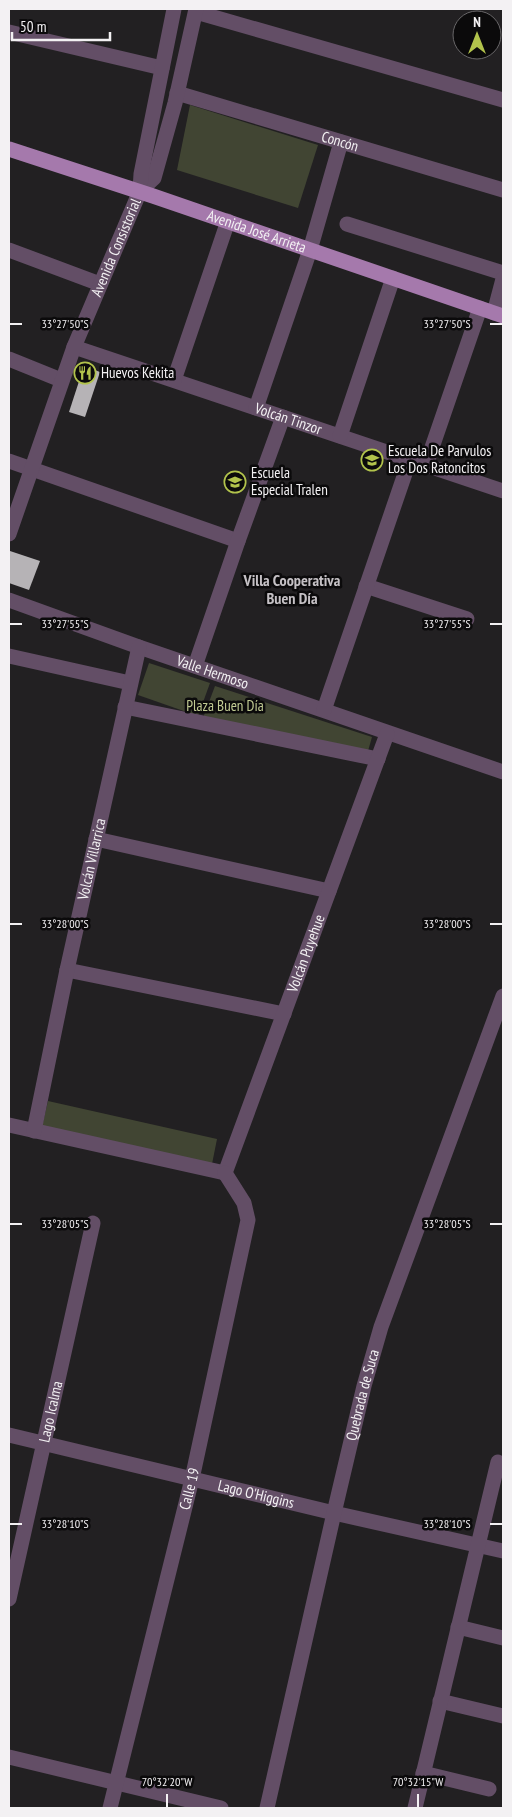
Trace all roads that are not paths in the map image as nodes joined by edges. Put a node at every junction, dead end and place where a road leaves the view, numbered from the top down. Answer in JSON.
{"nodes":[{"id":1,"x":174,"y":9,"type":"edge"},
{"id":2,"x":196,"y":10,"type":"edge"},
{"id":3,"x":9,"y":32,"type":"edge"},
{"id":4,"x":162,"y":68,"type":"junction"},
{"id":5,"x":177,"y":93,"type":"junction"},
{"id":6,"x":503,"y":100,"type":"edge"},
{"id":7,"x":341,"y":142,"type":"junction"},
{"id":8,"x":9,"y":149,"type":"edge"},
{"id":9,"x":503,"y":190,"type":"edge"},
{"id":10,"x":140,"y":191,"type":"junction"},
{"id":11,"x":228,"y":221,"type":"junction"},
{"id":12,"x":347,"y":224,"type":"dead end"},
{"id":13,"x":9,"y":250,"type":"edge"},
{"id":14,"x":310,"y":250,"type":"junction"},
{"id":15,"x":503,"y":273,"type":"edge"},
{"id":16,"x":393,"y":278,"type":"junction"},
{"id":17,"x":503,"y":279,"type":"edge"},
{"id":18,"x":100,"y":284,"type":"junction"},
{"id":19,"x":492,"y":312,"type":"edge"},
{"id":20,"x":74,"y":347,"type":"junction"},
{"id":21,"x":9,"y":359,"type":"edge"},
{"id":22,"x":61,"y":380,"type":"junction"},
{"id":23,"x":174,"y":380,"type":"junction"},
{"id":24,"x":256,"y":408,"type":"junction"},
{"id":25,"x":283,"y":417,"type":"junction"},
{"id":26,"x":340,"y":436,"type":"junction"},
{"id":27,"x":410,"y":460,"type":"junction"},
{"id":28,"x":9,"y":461,"type":"edge"},
{"id":29,"x":426,"y":465,"type":"junction"},
{"id":30,"x":31,"y":468,"type":"junction"},
{"id":31,"x":503,"y":491,"type":"edge"},
{"id":32,"x":9,"y":532,"type":"edge"},
{"id":33,"x":238,"y":541,"type":"junction"},
{"id":34,"x":366,"y":586,"type":"junction"},
{"id":35,"x":9,"y":600,"type":"edge"},
{"id":36,"x":467,"y":619,"type":"dead end"},
{"id":37,"x":139,"y":647,"type":"junction"},
{"id":38,"x":9,"y":656,"type":"edge"},
{"id":39,"x":195,"y":666,"type":"junction"},
{"id":40,"x":130,"y":683,"type":"junction"},
{"id":41,"x":125,"y":707,"type":"junction"},
{"id":42,"x":324,"y":710,"type":"junction"},
{"id":43,"x":387,"y":734,"type":"junction"},
{"id":44,"x":378,"y":759,"type":"junction"},
{"id":45,"x":503,"y":772,"type":"edge"},
{"id":46,"x":96,"y":839,"type":"junction"},
{"id":47,"x":329,"y":891,"type":"junction"},
{"id":48,"x":67,"y":970,"type":"junction"},
{"id":49,"x":503,"y":996,"type":"edge"},
{"id":50,"x":284,"y":1014,"type":"junction"},
{"id":51,"x":9,"y":1125,"type":"edge"},
{"id":52,"x":34,"y":1131,"type":"junction"},
{"id":53,"x":225,"y":1173,"type":"junction"},
{"id":54,"x":94,"y":1223,"type":"dead end"},
{"id":55,"x":9,"y":1435,"type":"edge"},
{"id":56,"x":44,"y":1443,"type":"junction"},
{"id":57,"x":498,"y":1462,"type":"dead end"},
{"id":58,"x":192,"y":1479,"type":"junction"},
{"id":59,"x":334,"y":1513,"type":"junction"},
{"id":60,"x":478,"y":1545,"type":"junction"},
{"id":61,"x":503,"y":1551,"type":"edge"},
{"id":62,"x":9,"y":1599,"type":"edge"},
{"id":63,"x":458,"y":1627,"type":"junction"},
{"id":64,"x":503,"y":1638,"type":"edge"},
{"id":65,"x":440,"y":1701,"type":"junction"},
{"id":66,"x":503,"y":1716,"type":"edge"},
{"id":67,"x":9,"y":1758,"type":"edge"},
{"id":68,"x":423,"y":1774,"type":"junction"},
{"id":69,"x":116,"y":1783,"type":"junction"},
{"id":70,"x":489,"y":1789,"type":"dead end"},
{"id":71,"x":110,"y":1808,"type":"edge"},
{"id":72,"x":221,"y":1808,"type":"edge"},
{"id":73,"x":267,"y":1808,"type":"edge"},
{"id":74,"x":415,"y":1808,"type":"edge"}],
"edges":[{"from":1,"to":4,"type":"street","name":"Avenida Consistorial"},
{"from":2,"to":5,"type":"street"},
{"from":2,"to":6,"type":"street"},
{"from":3,"to":4,"type":"street"},
{"from":4,"to":10,"type":"street","name":"Avenida Consistorial"},
{"from":5,"to":7,"type":"street","name":"Concón"},
{"from":5,"to":10,"type":"street"},
{"from":7,"to":9,"type":"street","name":"Concón"},
{"from":7,"to":14,"type":"street"},
{"from":8,"to":10,"type":"main road","name":"Avenida José Arrieta"},
{"from":10,"to":11,"type":"main road","name":"Avenida José Arrieta"},
{"from":10,"to":18,"type":"street","name":"Avenida Consistorial"},
{"from":11,"to":14,"type":"main road","name":"Avenida José Arrieta"},
{"from":11,"to":23,"type":"street"},
{"from":12,"to":15,"type":"street"},
{"from":13,"to":18,"type":"street"},
{"from":14,"to":16,"type":"main road","name":"Avenida José Arrieta"},
{"from":14,"to":24,"type":"street"},
{"from":16,"to":19,"type":"main road","name":"Avenida José Arrieta"},
{"from":16,"to":26,"type":"street"},
{"from":17,"to":19,"type":"street"},
{"from":18,"to":20,"type":"street","name":"Avenida Consistorial"},
{"from":19,"to":29,"type":"street"},
{"from":20,"to":22,"type":"street","name":"Avenida Consistorial"},
{"from":20,"to":23,"type":"street","name":"Volcán Tinzor"},
{"from":21,"to":22,"type":"street"},
{"from":22,"to":30,"type":"street","name":"Avenida Consistorial"},
{"from":23,"to":24,"type":"street","name":"Volcán Tinzor"},
{"from":24,"to":25,"type":"street","name":"Volcán Tinzor"},
{"from":25,"to":26,"type":"street","name":"Volcán Tinzor"},
{"from":25,"to":33,"type":"street"},
{"from":26,"to":27,"type":"street","name":"Volcán Tinzor"},
{"from":27,"to":29,"type":"street","name":"Volcán Tinzor"},
{"from":27,"to":34,"type":"street"},
{"from":28,"to":30,"type":"street"},
{"from":29,"to":31,"type":"street","name":"Volcán Tinzor"},
{"from":30,"to":32,"type":"street","name":"Avenida Consistorial"},
{"from":30,"to":33,"type":"street"},
{"from":33,"to":39,"type":"street"},
{"from":34,"to":36,"type":"street"},
{"from":34,"to":42,"type":"street"},
{"from":35,"to":37,"type":"street","name":"Valle Hermoso"},
{"from":37,"to":39,"type":"street","name":"Valle Hermoso"},
{"from":37,"to":40,"type":"street","name":"Volcán Villarrica"},
{"from":38,"to":40,"type":"street"},
{"from":39,"to":42,"type":"street","name":"Valle Hermoso"},
{"from":40,"to":41,"type":"street","name":"Volcán Villarrica"},
{"from":41,"to":44,"type":"street"},
{"from":41,"to":46,"type":"street","name":"Volcán Villarrica"},
{"from":42,"to":43,"type":"street","name":"Valle Hermoso"},
{"from":43,"to":44,"type":"street","name":"Volcán Puyehue"},
{"from":43,"to":45,"type":"street","name":"Valle Hermoso"},
{"from":44,"to":47,"type":"street","name":"Volcán Puyehue"},
{"from":46,"to":47,"type":"street"},
{"from":46,"to":48,"type":"street","name":"Volcán Villarrica"},
{"from":47,"to":50,"type":"street","name":"Volcán Puyehue"},
{"from":48,"to":50,"type":"street"},
{"from":48,"to":52,"type":"street","name":"Volcán Villarrica"},
{"from":49,"to":59,"type":"street","name":"Quebrada de Suca"},
{"from":50,"to":53,"type":"street","name":"Volcán Puyehue"},
{"from":51,"to":52,"type":"street"},
{"from":52,"to":53,"type":"street"},
{"from":53,"to":58,"type":"street","name":"Calle 19"},
{"from":54,"to":56,"type":"street","name":"Lago Icalma"},
{"from":55,"to":56,"type":"street","name":"Lago O'Higgins"},
{"from":56,"to":58,"type":"street","name":"Lago O'Higgins"},
{"from":56,"to":62,"type":"street","name":"Lago Icalma"},
{"from":57,"to":60,"type":"street"},
{"from":58,"to":59,"type":"street","name":"Lago O'Higgins"},
{"from":58,"to":69,"type":"street","name":"Calle 19"},
{"from":59,"to":60,"type":"street","name":"Lago O'Higgins"},
{"from":59,"to":73,"type":"street","name":"Quebrada de Suca"},
{"from":60,"to":61,"type":"street","name":"Lago O'Higgins"},
{"from":60,"to":63,"type":"street"},
{"from":63,"to":64,"type":"street"},
{"from":63,"to":65,"type":"street"},
{"from":65,"to":66,"type":"street"},
{"from":65,"to":68,"type":"street"},
{"from":67,"to":69,"type":"street"},
{"from":68,"to":70,"type":"street"},
{"from":68,"to":74,"type":"street"},
{"from":69,"to":71,"type":"street","name":"Calle 19"},
{"from":69,"to":72,"type":"street"}]}
